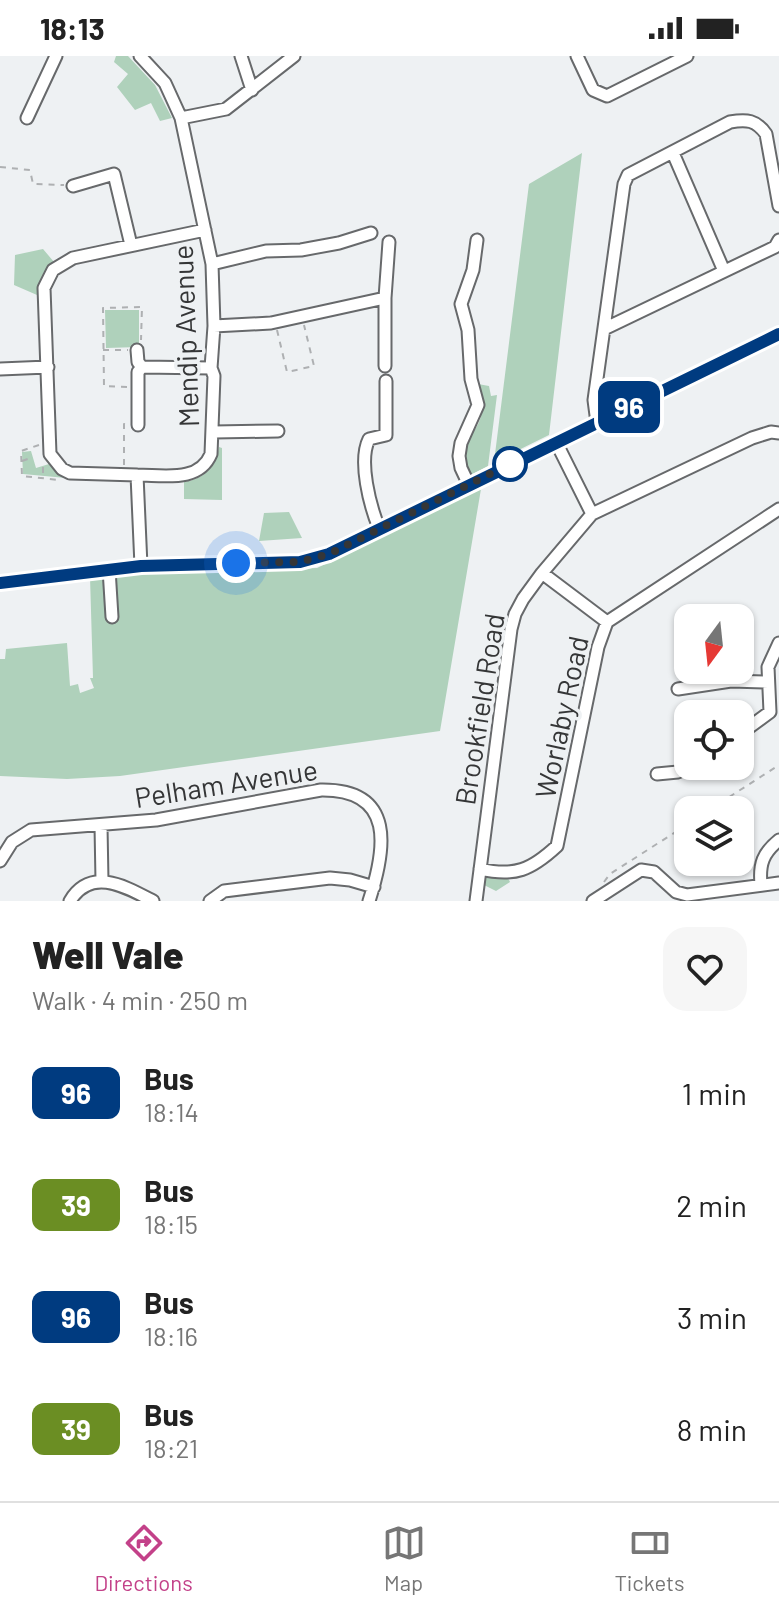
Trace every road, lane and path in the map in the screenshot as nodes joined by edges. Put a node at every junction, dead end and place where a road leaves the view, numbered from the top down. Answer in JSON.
{"nodes":[{"id":1,"x":56,"y":56,"type":"edge"},
{"id":2,"x":140,"y":56,"type":"edge"},
{"id":3,"x":241,"y":56,"type":"edge"},
{"id":4,"x":294,"y":56,"type":"edge"},
{"id":5,"x":577,"y":56,"type":"edge"},
{"id":6,"x":680,"y":58,"type":"edge"},
{"id":7,"x":252,"y":90,"type":"junction"},
{"id":8,"x":27,"y":118,"type":"dead end"},
{"id":9,"x":181,"y":118,"type":"junction"},
{"id":10,"x":673,"y":153,"type":"junction"},
{"id":11,"x":0,"y":167,"type":"edge"},
{"id":12,"x":73,"y":186,"type":"joint"},
{"id":13,"x":779,"y":206,"type":"edge"},
{"id":14,"x":205,"y":230,"type":"junction"},
{"id":15,"x":371,"y":233,"type":"dead end"},
{"id":16,"x":477,"y":240,"type":"dead end"},
{"id":17,"x":779,"y":240,"type":"edge"},
{"id":18,"x":389,"y":242,"type":"dead end"},
{"id":19,"x":131,"y":245,"type":"junction"},
{"id":20,"x":212,"y":264,"type":"junction"},
{"id":21,"x":724,"y":271,"type":"junction"},
{"id":22,"x":385,"y":298,"type":"junction"},
{"id":23,"x":302,"y":316,"type":"junction"},
{"id":24,"x":275,"y":322,"type":"junction"},
{"id":25,"x":214,"y":326,"type":"junction"},
{"id":26,"x":604,"y":329,"type":"junction"},
{"id":27,"x":779,"y":334,"type":"edge"},
{"id":28,"x":137,"y":350,"type":"dead end"},
{"id":29,"x":385,"y":366,"type":"dead end"},
{"id":30,"x":48,"y":367,"type":"junction"},
{"id":31,"x":142,"y":367,"type":"junction"},
{"id":32,"x":211,"y":368,"type":"junction"},
{"id":33,"x":2,"y":369,"type":"edge"},
{"id":34,"x":386,"y":381,"type":"dead end"},
{"id":35,"x":597,"y":423,"type":"junction"},
{"id":36,"x":138,"y":425,"type":"joint"},
{"id":37,"x":278,"y":431,"type":"dead end"},
{"id":38,"x":214,"y":432,"type":"junction"},
{"id":39,"x":779,"y":433,"type":"edge"},
{"id":40,"x":556,"y":442,"type":"junction"},
{"id":41,"x":50,"y":443,"type":"junction"},
{"id":42,"x":33,"y":457,"type":"dead end"},
{"id":43,"x":21,"y":461,"type":"junction"},
{"id":44,"x":43,"y":467,"type":"dead end"},
{"id":45,"x":70,"y":473,"type":"junction"},
{"id":46,"x":124,"y":475,"type":"junction"},
{"id":47,"x":137,"y":475,"type":"junction"},
{"id":48,"x":43,"y":478,"type":"junction"},
{"id":49,"x":469,"y":485,"type":"junction"},
{"id":50,"x":779,"y":509,"type":"edge"},
{"id":51,"x":592,"y":514,"type":"junction"},
{"id":52,"x":379,"y":528,"type":"junction"},
{"id":53,"x":141,"y":566,"type":"junction"},
{"id":54,"x":109,"y":569,"type":"junction"},
{"id":55,"x":542,"y":573,"type":"junction"},
{"id":56,"x":0,"y":583,"type":"edge"},
{"id":57,"x":112,"y":617,"type":"dead end"},
{"id":58,"x":607,"y":622,"type":"junction"},
{"id":59,"x":779,"y":643,"type":"edge"},
{"id":60,"x":754,"y":680,"type":"edge"},
{"id":61,"x":768,"y":682,"type":"junction"},
{"id":62,"x":694,"y":684,"type":"edge"},
{"id":63,"x":678,"y":689,"type":"dead end"},
{"id":64,"x":754,"y":724,"type":"edge"},
{"id":65,"x":779,"y":765,"type":"edge"},
{"id":66,"x":674,"y":772,"type":"edge"},
{"id":67,"x":657,"y":774,"type":"dead end"},
{"id":68,"x":731,"y":796,"type":"edge"},
{"id":69,"x":101,"y":826,"type":"junction"},
{"id":70,"x":674,"y":833,"type":"edge"},
{"id":71,"x":779,"y":840,"type":"edge"},
{"id":72,"x":0,"y":861,"type":"edge"},
{"id":73,"x":480,"y":869,"type":"junction"},
{"id":74,"x":102,"y":881,"type":"junction"},
{"id":75,"x":779,"y":883,"type":"edge"},
{"id":76,"x":761,"y":884,"type":"junction"},
{"id":77,"x":374,"y":887,"type":"junction"},
{"id":78,"x":599,"y":888,"type":"dead end"},
{"id":79,"x":70,"y":901,"type":"edge"},
{"id":80,"x":153,"y":901,"type":"edge"},
{"id":81,"x":210,"y":901,"type":"edge"},
{"id":82,"x":369,"y":901,"type":"edge"},
{"id":83,"x":476,"y":901,"type":"edge"},
{"id":84,"x":593,"y":901,"type":"edge"}],
"edges":[{"from":1,"to":8,"type":"street"},
{"from":2,"to":9,"type":"street","name":"Mendip Avenue"},
{"from":3,"to":7,"type":"street"},
{"from":4,"to":7,"type":"street"},
{"from":5,"to":6,"type":"street"},
{"from":7,"to":9,"type":"street"},
{"from":9,"to":14,"type":"street","name":"Mendip Avenue"},
{"from":10,"to":13,"type":"street"},
{"from":10,"to":21,"type":"street"},
{"from":10,"to":26,"type":"street"},
{"from":11,"to":12,"type":"path"},
{"from":12,"to":19,"type":"street"},
{"from":14,"to":19,"type":"street"},
{"from":14,"to":20,"type":"street","name":"Mendip Avenue"},
{"from":15,"to":20,"type":"street"},
{"from":16,"to":49,"type":"street"},
{"from":17,"to":21,"type":"street"},
{"from":18,"to":22,"type":"street"},
{"from":19,"to":30,"type":"street"},
{"from":20,"to":25,"type":"street","name":"Mendip Avenue"},
{"from":21,"to":26,"type":"street"},
{"from":22,"to":23,"type":"street"},
{"from":22,"to":29,"type":"street"},
{"from":23,"to":24,"type":"street"},
{"from":23,"to":24,"type":"path"},
{"from":24,"to":25,"type":"street"},
{"from":25,"to":32,"type":"street","name":"Mendip Avenue"},
{"from":26,"to":35,"type":"street"},
{"from":27,"to":35,"type":"street"},
{"from":28,"to":31,"type":"street"},
{"from":30,"to":33,"type":"street"},
{"from":30,"to":41,"type":"street"},
{"from":31,"to":32,"type":"street"},
{"from":31,"to":36,"type":"street"},
{"from":32,"to":38,"type":"street","name":"Mendip Avenue"},
{"from":34,"to":52,"type":"street"},
{"from":35,"to":40,"type":"street"},
{"from":36,"to":46,"type":"path"},
{"from":37,"to":38,"type":"street"},
{"from":38,"to":47,"type":"street","name":"Mendip Avenue"},
{"from":39,"to":51,"type":"street","name":"Brookfield Road"},
{"from":40,"to":49,"type":"street"},
{"from":40,"to":51,"type":"street"},
{"from":41,"to":43,"type":"path"},
{"from":41,"to":45,"type":"street"},
{"from":42,"to":43,"type":"path"},
{"from":43,"to":48,"type":"path"},
{"from":44,"to":48,"type":"path"},
{"from":45,"to":46,"type":"street","name":"Mendip Avenue"},
{"from":45,"to":48,"type":"path"},
{"from":46,"to":47,"type":"street","name":"Mendip Avenue"},
{"from":47,"to":53,"type":"street"},
{"from":49,"to":52,"type":"street"},
{"from":50,"to":58,"type":"street","name":"Worlaby Road"},
{"from":51,"to":55,"type":"street","name":"Brookfield Road"},
{"from":52,"to":53,"type":"street"},
{"from":53,"to":54,"type":"street"},
{"from":54,"to":56,"type":"street"},
{"from":54,"to":57,"type":"street"},
{"from":55,"to":58,"type":"street"},
{"from":55,"to":73,"type":"street","name":"Brookfield Road"},
{"from":58,"to":73,"type":"street","name":"Worlaby Road"},
{"from":59,"to":61,"type":"street"},
{"from":60,"to":61,"type":"street"},
{"from":61,"to":64,"type":"street"},
{"from":62,"to":63,"type":"street"},
{"from":65,"to":68,"type":"path"},
{"from":66,"to":67,"type":"street"},
{"from":69,"to":72,"type":"street","name":"Pelham Avenue"},
{"from":69,"to":74,"type":"street"},
{"from":69,"to":77,"type":"street","name":"Pelham Avenue"},
{"from":70,"to":78,"type":"path"},
{"from":71,"to":76,"type":"street"},
{"from":73,"to":83,"type":"street","name":"Brookfield Road"},
{"from":74,"to":79,"type":"street"},
{"from":74,"to":80,"type":"street"},
{"from":75,"to":76,"type":"street"},
{"from":76,"to":84,"type":"street"},
{"from":77,"to":81,"type":"street"},
{"from":77,"to":82,"type":"street","name":"Pelham Avenue"}]}
